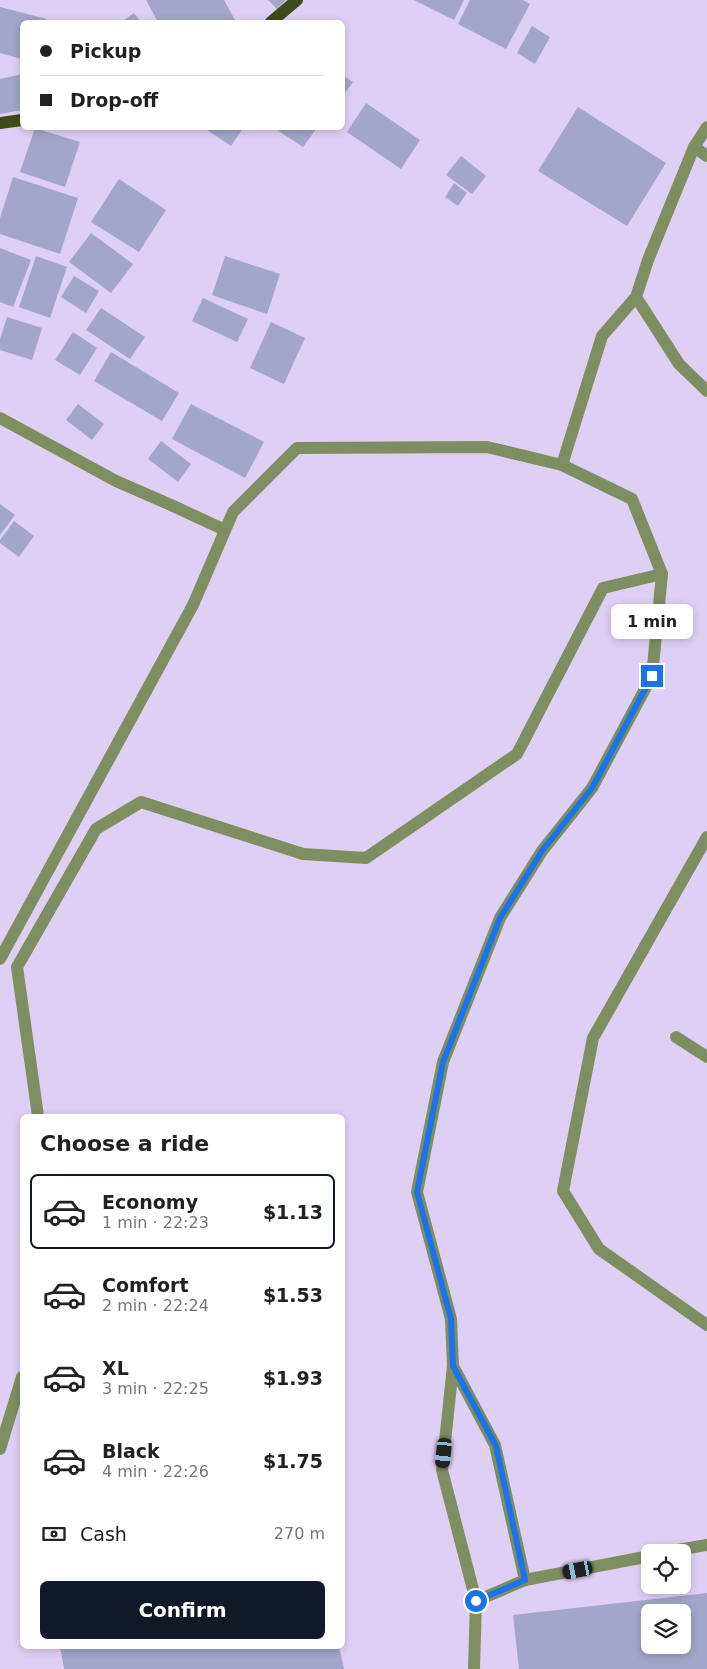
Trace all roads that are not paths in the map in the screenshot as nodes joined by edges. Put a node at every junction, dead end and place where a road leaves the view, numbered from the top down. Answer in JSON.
{"nodes":[{"id":1,"x":297,"y":0,"type":"edge"},
{"id":2,"x":273,"y":20,"type":"edge"},
{"id":3,"x":20,"y":120,"type":"edge"},
{"id":4,"x":0,"y":123,"type":"edge"},
{"id":5,"x":707,"y":127,"type":"edge"},
{"id":6,"x":694,"y":147,"type":"junction"},
{"id":7,"x":707,"y":156,"type":"edge"},
{"id":8,"x":636,"y":297,"type":"junction"},
{"id":9,"x":707,"y":390,"type":"edge"},
{"id":10,"x":0,"y":418,"type":"edge"},
{"id":11,"x":562,"y":465,"type":"junction"},
{"id":12,"x":225,"y":530,"type":"junction"},
{"id":13,"x":662,"y":574,"type":"junction"},
{"id":14,"x":707,"y":837,"type":"edge"},
{"id":15,"x":0,"y":959,"type":"edge"},
{"id":16,"x":676,"y":1037,"type":"dead end"},
{"id":17,"x":707,"y":1057,"type":"edge"},
{"id":18,"x":38,"y":1114,"type":"edge"},
{"id":19,"x":707,"y":1325,"type":"edge"},
{"id":20,"x":453,"y":1366,"type":"junction"},
{"id":21,"x":20,"y":1384,"type":"edge"},
{"id":22,"x":0,"y":1449,"type":"edge"},
{"id":23,"x":707,"y":1544,"type":"edge"},
{"id":24,"x":691,"y":1547,"type":"edge"},
{"id":25,"x":641,"y":1558,"type":"edge"},
{"id":26,"x":525,"y":1580,"type":"junction"},
{"id":27,"x":476,"y":1601,"type":"junction"},
{"id":28,"x":474,"y":1669,"type":"edge"}],
"edges":[{"from":1,"to":2,"type":"main road"},
{"from":3,"to":4,"type":"main road"},
{"from":5,"to":6,"type":"lane"},
{"from":6,"to":7,"type":"lane"},
{"from":6,"to":8,"type":"lane"},
{"from":8,"to":9,"type":"lane"},
{"from":8,"to":11,"type":"lane"},
{"from":10,"to":12,"type":"lane"},
{"from":11,"to":12,"type":"lane"},
{"from":11,"to":13,"type":"lane"},
{"from":12,"to":15,"type":"lane"},
{"from":13,"to":18,"type":"lane"},
{"from":13,"to":20,"type":"lane"},
{"from":14,"to":19,"type":"lane"},
{"from":16,"to":17,"type":"lane"},
{"from":20,"to":26,"type":"lane"},
{"from":20,"to":27,"type":"lane"},
{"from":21,"to":22,"type":"lane"},
{"from":23,"to":24,"type":"lane"},
{"from":25,"to":26,"type":"lane"},
{"from":26,"to":27,"type":"lane"},
{"from":27,"to":28,"type":"lane"}]}
